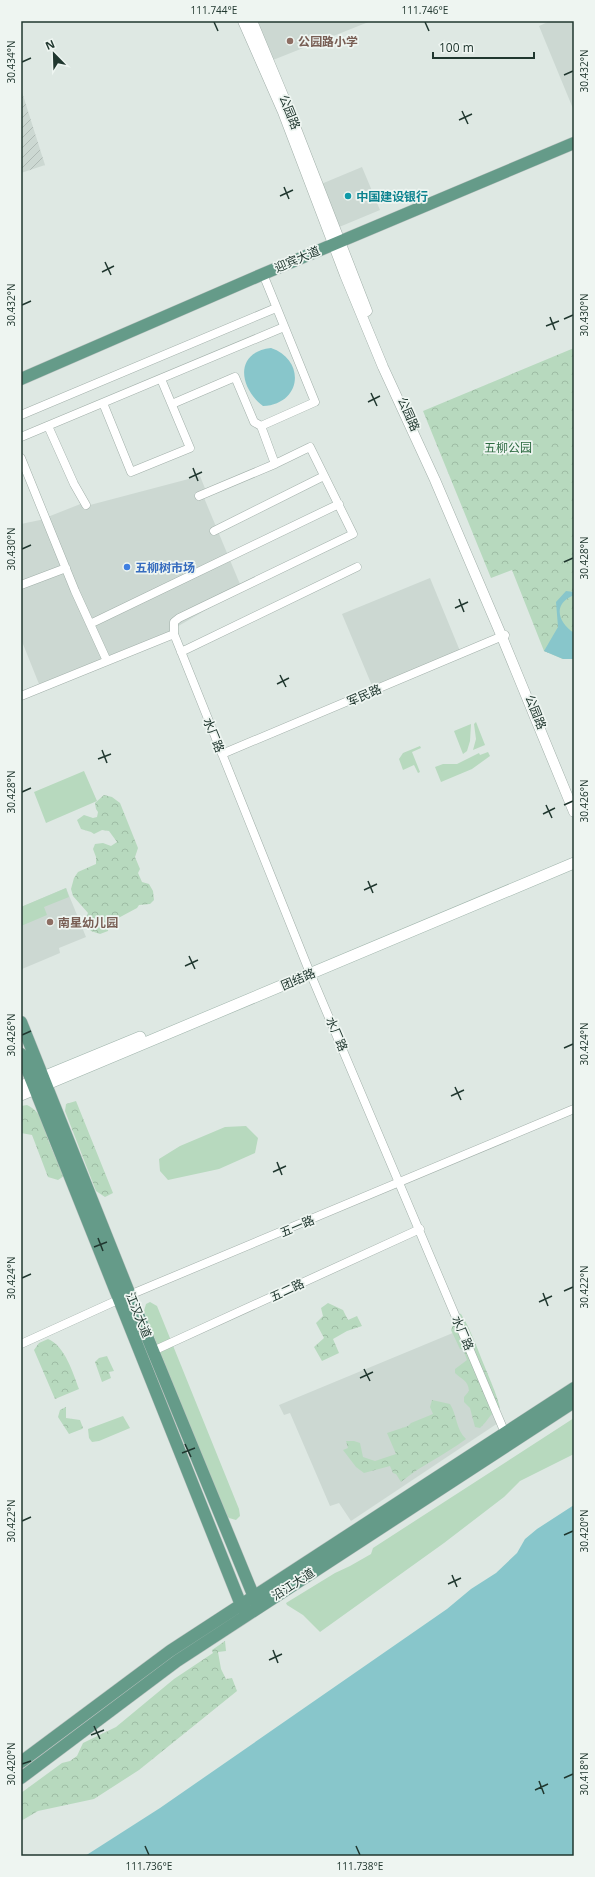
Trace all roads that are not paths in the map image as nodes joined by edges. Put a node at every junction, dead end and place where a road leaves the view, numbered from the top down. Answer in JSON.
{"nodes":[{"id":1,"x":243,"y":21,"type":"edge"},
{"id":2,"x":252,"y":21,"type":"edge"},
{"id":3,"x":574,"y":137,"type":"edge"},
{"id":4,"x":574,"y":143,"type":"edge"},
{"id":5,"x":336,"y":240,"type":"junction"},
{"id":6,"x":263,"y":274,"type":"junction"},
{"id":7,"x":276,"y":308,"type":"junction"},
{"id":8,"x":284,"y":327,"type":"junction"},
{"id":9,"x":21,"y":370,"type":"edge"},
{"id":10,"x":21,"y":379,"type":"edge"},
{"id":11,"x":161,"y":379,"type":"junction"},
{"id":12,"x":103,"y":403,"type":"junction"},
{"id":13,"x":172,"y":404,"type":"junction"},
{"id":14,"x":21,"y":415,"type":"edge"},
{"id":15,"x":48,"y":426,"type":"junction"},
{"id":16,"x":261,"y":426,"type":"junction"},
{"id":17,"x":21,"y":437,"type":"edge"},
{"id":18,"x":21,"y":458,"type":"edge"},
{"id":19,"x":275,"y":464,"type":"junction"},
{"id":20,"x":324,"y":476,"type":"junction"},
{"id":21,"x":199,"y":496,"type":"dead end"},
{"id":22,"x":339,"y":504,"type":"junction"},
{"id":23,"x":86,"y":505,"type":"dead end"},
{"id":24,"x":214,"y":531,"type":"dead end"},
{"id":25,"x":357,"y":567,"type":"dead end"},
{"id":26,"x":66,"y":568,"type":"junction"},
{"id":27,"x":21,"y":585,"type":"edge"},
{"id":28,"x":90,"y":624,"type":"junction"},
{"id":29,"x":174,"y":634,"type":"junction"},
{"id":30,"x":503,"y":636,"type":"junction"},
{"id":31,"x":181,"y":652,"type":"junction"},
{"id":32,"x":107,"y":661,"type":"junction"},
{"id":33,"x":21,"y":696,"type":"edge"},
{"id":34,"x":222,"y":754,"type":"junction"},
{"id":35,"x":574,"y":803,"type":"edge"},
{"id":36,"x":574,"y":812,"type":"edge"},
{"id":37,"x":574,"y":856,"type":"edge"},
{"id":38,"x":574,"y":863,"type":"edge"},
{"id":39,"x":309,"y":971,"type":"junction"},
{"id":40,"x":21,"y":1022,"type":"edge"},
{"id":41,"x":21,"y":1054,"type":"edge"},
{"id":42,"x":35,"y":1084,"type":"edge"},
{"id":43,"x":21,"y":1095,"type":"edge"},
{"id":44,"x":574,"y":1109,"type":"edge"},
{"id":45,"x":401,"y":1183,"type":"junction"},
{"id":46,"x":420,"y":1229,"type":"junction"},
{"id":47,"x":125,"y":1297,"type":"junction"},
{"id":48,"x":21,"y":1344,"type":"edge"},
{"id":49,"x":153,"y":1352,"type":"junction"},
{"id":50,"x":574,"y":1388,"type":"edge"},
{"id":51,"x":574,"y":1402,"type":"edge"},
{"id":52,"x":505,"y":1433,"type":"junction"},
{"id":53,"x":256,"y":1601,"type":"junction"},
{"id":54,"x":243,"y":1610,"type":"junction"},
{"id":55,"x":21,"y":1762,"type":"edge"},
{"id":56,"x":21,"y":1778,"type":"edge"}],
"edges":[{"from":1,"to":5,"type":"street"},
{"from":2,"to":5,"type":"street","name":"公园路"},
{"from":3,"to":5,"type":"main road","name":"迎宾大道"},
{"from":4,"to":5,"type":"main road","name":"迎宾大道"},
{"from":5,"to":6,"type":"main road","name":"迎宾大道"},
{"from":5,"to":9,"type":"main road","name":"迎宾大道"},
{"from":5,"to":30,"type":"street"},
{"from":6,"to":7,"type":"street"},
{"from":6,"to":10,"type":"main road","name":"迎宾大道"},
{"from":7,"to":8,"type":"street"},
{"from":7,"to":14,"type":"street"},
{"from":8,"to":11,"type":"street"},
{"from":8,"to":16,"type":"street"},
{"from":11,"to":12,"type":"street"},
{"from":11,"to":13,"type":"street"},
{"from":12,"to":13,"type":"street"},
{"from":12,"to":15,"type":"street"},
{"from":13,"to":16,"type":"street"},
{"from":15,"to":17,"type":"street"},
{"from":15,"to":23,"type":"street"},
{"from":16,"to":19,"type":"street"},
{"from":18,"to":26,"type":"street"},
{"from":19,"to":20,"type":"street"},
{"from":19,"to":21,"type":"street"},
{"from":20,"to":22,"type":"street"},
{"from":20,"to":24,"type":"street"},
{"from":22,"to":28,"type":"street"},
{"from":22,"to":29,"type":"street"},
{"from":25,"to":31,"type":"street"},
{"from":26,"to":27,"type":"street"},
{"from":26,"to":28,"type":"street"},
{"from":28,"to":32,"type":"street"},
{"from":29,"to":31,"type":"street","name":"水厂路"},
{"from":29,"to":32,"type":"street"},
{"from":30,"to":34,"type":"street","name":"军民路"},
{"from":30,"to":35,"type":"street","name":"公园路"},
{"from":30,"to":36,"type":"street"},
{"from":31,"to":34,"type":"street","name":"水厂路"},
{"from":32,"to":33,"type":"street"},
{"from":34,"to":39,"type":"street","name":"水厂路"},
{"from":37,"to":39,"type":"main road","name":"团结路"},
{"from":38,"to":39,"type":"main road","name":"团结路"},
{"from":39,"to":42,"type":"main road","name":"团结路"},
{"from":39,"to":45,"type":"street","name":"水厂路"},
{"from":40,"to":42,"type":"main road","name":"江汉大道"},
{"from":41,"to":42,"type":"main road","name":"江汉大道"},
{"from":42,"to":43,"type":"main road","name":"团结路"},
{"from":42,"to":47,"type":"main road","name":"江汉大道"},
{"from":44,"to":45,"type":"street","name":"五一路"},
{"from":45,"to":46,"type":"street","name":"水厂路"},
{"from":45,"to":47,"type":"street","name":"五一路"},
{"from":46,"to":49,"type":"street","name":"五二路"},
{"from":46,"to":52,"type":"street","name":"水厂路"},
{"from":47,"to":48,"type":"street","name":"五一路"},
{"from":47,"to":49,"type":"main road","name":"江汉大道"},
{"from":47,"to":54,"type":"main road","name":"江汉大道"},
{"from":49,"to":53,"type":"main road","name":"江汉大道"},
{"from":50,"to":52,"type":"main road","name":"沿江大道"},
{"from":51,"to":53,"type":"main road","name":"沿江大道"},
{"from":52,"to":53,"type":"main road","name":"沿江大道"},
{"from":53,"to":54,"type":"main road","name":"沿江大道"},
{"from":54,"to":55,"type":"main road","name":"沿江大道"},
{"from":54,"to":56,"type":"main road","name":"沿江大道"}]}
